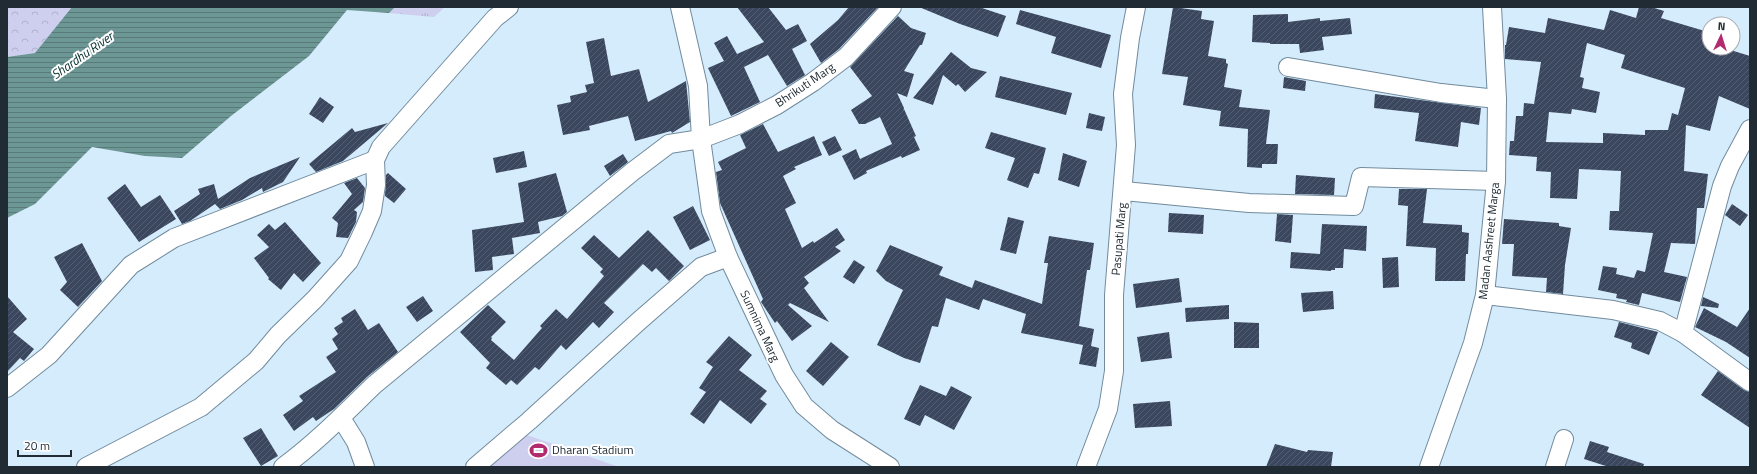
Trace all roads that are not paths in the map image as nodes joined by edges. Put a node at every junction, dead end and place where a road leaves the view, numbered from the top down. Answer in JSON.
{"nodes":[{"id":1,"x":509,"y":7,"type":"edge"},
{"id":2,"x":680,"y":7,"type":"edge"},
{"id":3,"x":892,"y":7,"type":"edge"},
{"id":4,"x":1136,"y":7,"type":"edge"},
{"id":5,"x":1492,"y":7,"type":"edge"},
{"id":6,"x":1288,"y":67,"type":"dead end"},
{"id":7,"x":1497,"y":99,"type":"junction"},
{"id":8,"x":1750,"y":129,"type":"edge"},
{"id":9,"x":701,"y":139,"type":"junction"},
{"id":10,"x":375,"y":160,"type":"junction"},
{"id":11,"x":1496,"y":181,"type":"junction"},
{"id":12,"x":1124,"y":191,"type":"junction"},
{"id":13,"x":728,"y":257,"type":"junction"},
{"id":14,"x":1485,"y":296,"type":"junction"},
{"id":15,"x":1683,"y":333,"type":"junction"},
{"id":16,"x":1750,"y":382,"type":"edge"},
{"id":17,"x":7,"y":388,"type":"edge"},
{"id":18,"x":341,"y":418,"type":"junction"},
{"id":19,"x":1564,"y":439,"type":"dead end"},
{"id":20,"x":86,"y":467,"type":"edge"},
{"id":21,"x":283,"y":467,"type":"edge"},
{"id":22,"x":365,"y":467,"type":"edge"},
{"id":23,"x":476,"y":467,"type":"edge"},
{"id":24,"x":890,"y":467,"type":"edge"},
{"id":25,"x":1086,"y":467,"type":"edge"},
{"id":26,"x":1429,"y":467,"type":"edge"},
{"id":27,"x":1555,"y":467,"type":"edge"}],
"edges":[{"from":1,"to":10,"type":"street"},
{"from":2,"to":9,"type":"street","name":"Sumnima Marg"},
{"from":3,"to":9,"type":"street","name":"Bhrikuti Marg"},
{"from":4,"to":12,"type":"street","name":"Pasupati Marg"},
{"from":5,"to":7,"type":"street","name":"Madan Aashreet Marga"},
{"from":6,"to":7,"type":"street"},
{"from":7,"to":11,"type":"street","name":"Madan Aashreet Marga"},
{"from":8,"to":15,"type":"street"},
{"from":9,"to":13,"type":"street","name":"Sumnima Marg"},
{"from":9,"to":18,"type":"street","name":"Bhrikuti Marg"},
{"from":10,"to":17,"type":"street"},
{"from":10,"to":20,"type":"street"},
{"from":11,"to":12,"type":"street"},
{"from":11,"to":14,"type":"street","name":"Madan Aashreet Marga"},
{"from":12,"to":25,"type":"street","name":"Pasupati Marg"},
{"from":13,"to":23,"type":"street"},
{"from":13,"to":24,"type":"street","name":"Sumnima Marg"},
{"from":14,"to":15,"type":"street"},
{"from":14,"to":26,"type":"street","name":"Madan Aashreet Marga"},
{"from":15,"to":16,"type":"street"},
{"from":18,"to":21,"type":"street","name":"Bhrikuti Marg"},
{"from":18,"to":22,"type":"street"},
{"from":19,"to":27,"type":"street"}]}
